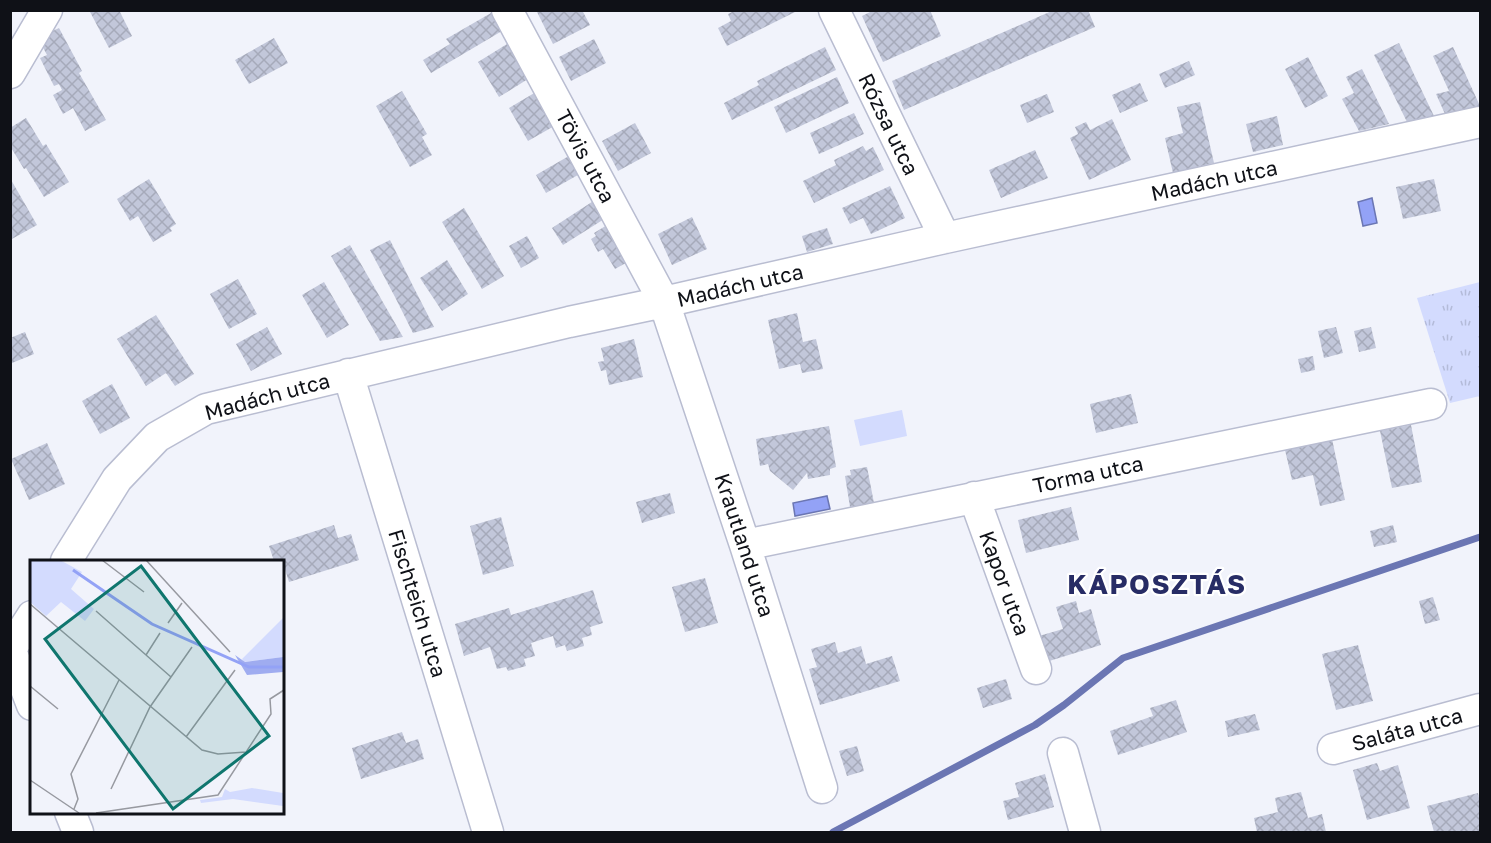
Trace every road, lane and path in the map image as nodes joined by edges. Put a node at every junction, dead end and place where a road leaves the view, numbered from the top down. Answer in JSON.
{"nodes":[{"id":1,"x":47,"y":10,"type":"edge"},
{"id":2,"x":507,"y":10,"type":"edge"},
{"id":3,"x":834,"y":10,"type":"edge"},
{"id":4,"x":10,"y":73,"type":"edge"},
{"id":5,"x":1480,"y":122,"type":"edge"},
{"id":6,"x":945,"y":238,"type":"junction"},
{"id":7,"x":664,"y":302,"type":"junction"},
{"id":8,"x":348,"y":374,"type":"junction"},
{"id":9,"x":1431,"y":404,"type":"dead end"},
{"id":10,"x":974,"y":497,"type":"junction"},
{"id":11,"x":746,"y":545,"type":"junction"},
{"id":12,"x":67,"y":560,"type":"edge"},
{"id":13,"x":30,"y":619,"type":"edge"},
{"id":14,"x":11,"y":649,"type":"edge"},
{"id":15,"x":1036,"y":669,"type":"dead end"},
{"id":16,"x":30,"y":700,"type":"edge"},
{"id":17,"x":1480,"y":709,"type":"edge"},
{"id":18,"x":1333,"y":749,"type":"dead end"},
{"id":19,"x":1062,"y":753,"type":"dead end"},
{"id":20,"x":822,"y":788,"type":"dead end"},
{"id":21,"x":70,"y":813,"type":"edge"},
{"id":22,"x":78,"y":832,"type":"edge"},
{"id":23,"x":488,"y":832,"type":"edge"},
{"id":24,"x":1085,"y":832,"type":"edge"}],
"edges":[{"from":1,"to":4,"type":"street"},
{"from":2,"to":7,"type":"street","name":"Tövis utca"},
{"from":3,"to":6,"type":"street","name":"Rózsa utca"},
{"from":5,"to":6,"type":"street","name":"Madách utca"},
{"from":6,"to":7,"type":"street","name":"Madách utca"},
{"from":7,"to":8,"type":"street","name":"Madách utca"},
{"from":7,"to":11,"type":"street","name":"Krautland utca"},
{"from":8,"to":12,"type":"street","name":"Madách utca"},
{"from":8,"to":23,"type":"street","name":"Fischteich utca"},
{"from":9,"to":10,"type":"street","name":"Torma utca"},
{"from":10,"to":11,"type":"street","name":"Torma utca"},
{"from":10,"to":15,"type":"street","name":"Kapor utca"},
{"from":11,"to":20,"type":"street","name":"Krautland utca"},
{"from":13,"to":14,"type":"street"},
{"from":14,"to":16,"type":"street"},
{"from":17,"to":18,"type":"street","name":"Saláta utca"},
{"from":19,"to":24,"type":"street"},
{"from":21,"to":22,"type":"street"}]}
